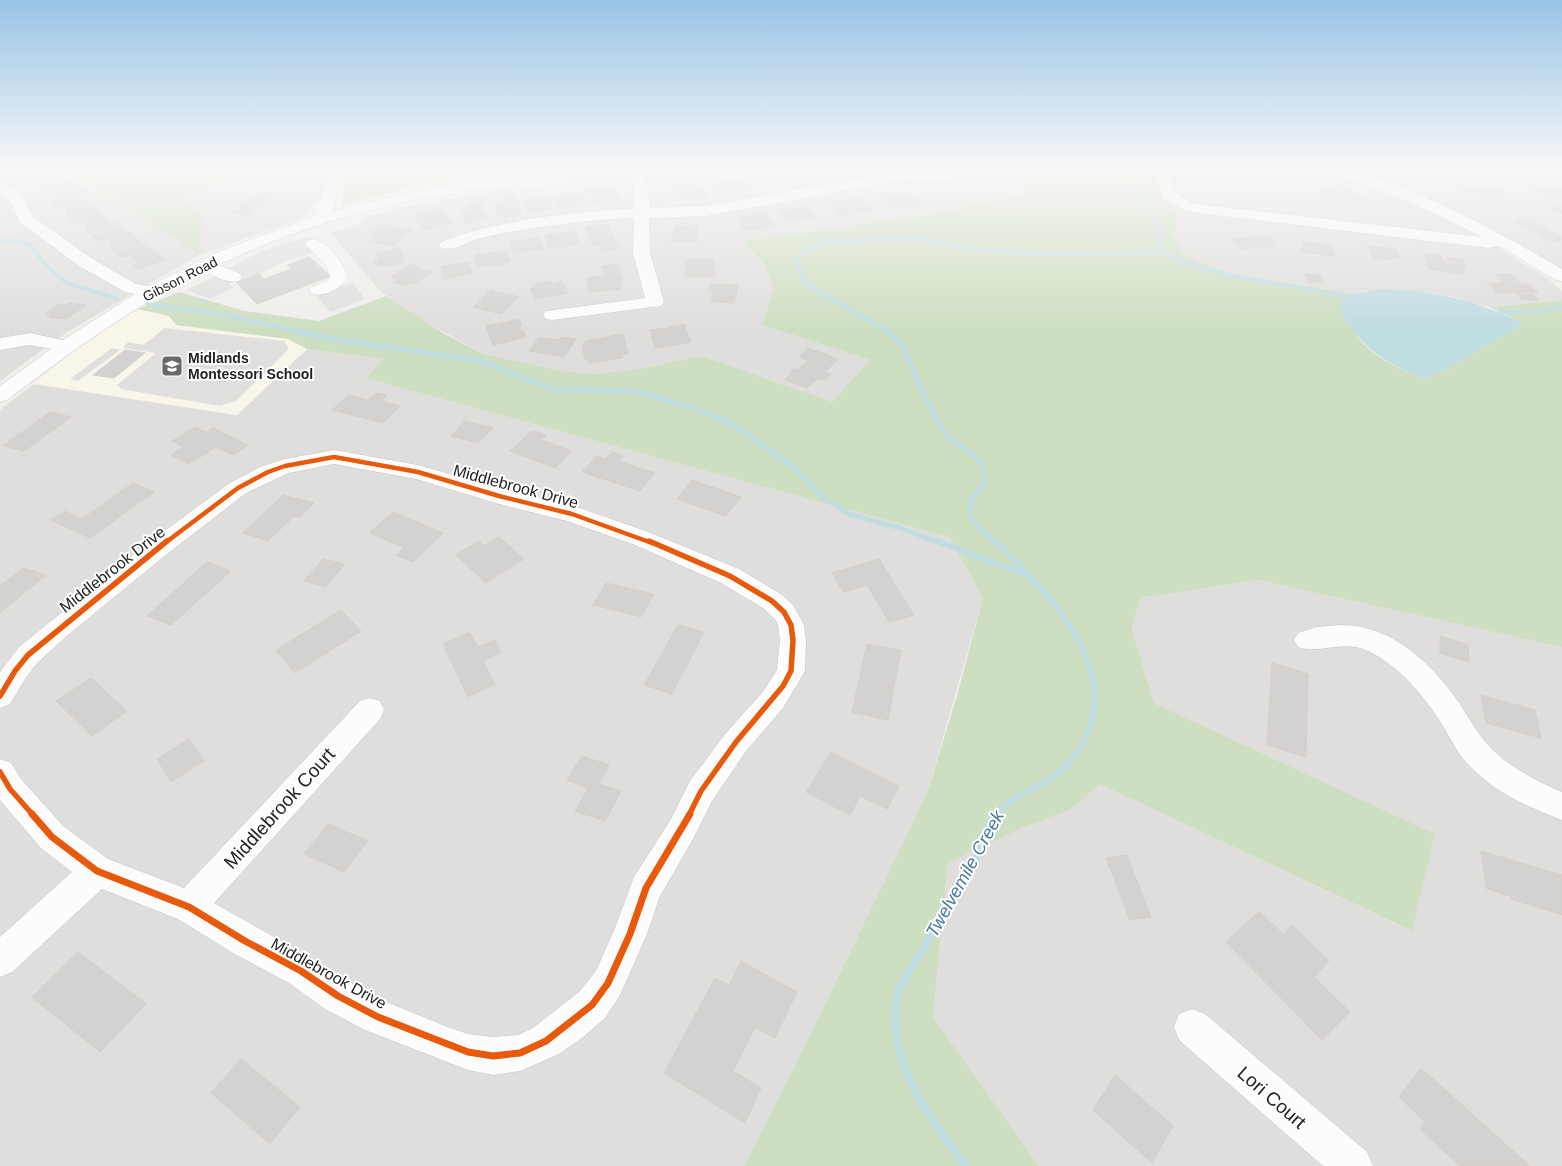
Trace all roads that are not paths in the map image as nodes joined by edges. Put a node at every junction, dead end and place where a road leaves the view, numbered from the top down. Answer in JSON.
{"nodes":[{"id":1,"x":30,"y":221,"type":"edge"},
{"id":2,"x":315,"y":221,"type":"edge"},
{"id":3,"x":556,"y":221,"type":"edge"},
{"id":4,"x":644,"y":221,"type":"edge"},
{"id":5,"x":1303,"y":221,"type":"edge"},
{"id":6,"x":1463,"y":221,"type":"edge"},
{"id":7,"x":1502,"y":241,"type":"junction"},
{"id":8,"x":313,"y":244,"type":"dead end"},
{"id":9,"x":446,"y":245,"type":"dead end"},
{"id":10,"x":205,"y":265,"type":"junction"},
{"id":11,"x":1562,"y":276,"type":"edge"},
{"id":12,"x":233,"y":277,"type":"dead end"},
{"id":13,"x":318,"y":290,"type":"dead end"},
{"id":14,"x":151,"y":292,"type":"junction"},
{"id":15,"x":552,"y":316,"type":"dead end"},
{"id":16,"x":89,"y":331,"type":"junction"},
{"id":17,"x":116,"y":337,"type":"dead end"},
{"id":18,"x":0,"y":344,"type":"edge"},
{"id":19,"x":67,"y":346,"type":"junction"},
{"id":20,"x":0,"y":396,"type":"edge"},
{"id":21,"x":1307,"y":640,"type":"dead end"},
{"id":22,"x":0,"y":696,"type":"edge"},
{"id":23,"x":370,"y":710,"type":"dead end"},
{"id":24,"x":0,"y":772,"type":"edge"},
{"id":25,"x":1562,"y":806,"type":"edge"},
{"id":26,"x":97,"y":871,"type":"junction"},
{"id":27,"x":189,"y":907,"type":"junction"},
{"id":28,"x":0,"y":960,"type":"edge"},
{"id":29,"x":1192,"y":1027,"type":"dead end"},
{"id":30,"x":1353,"y":1166,"type":"edge"}],
"edges":[{"from":1,"to":14,"type":"street"},
{"from":2,"to":10,"type":"street","name":"Gibson Road"},
{"from":3,"to":9,"type":"street"},
{"from":4,"to":15,"type":"street"},
{"from":5,"to":7,"type":"street"},
{"from":6,"to":7,"type":"street"},
{"from":7,"to":11,"type":"street"},
{"from":8,"to":13,"type":"street"},
{"from":10,"to":12,"type":"street"},
{"from":10,"to":14,"type":"street","name":"Gibson Road"},
{"from":14,"to":16,"type":"street","name":"Gibson Road"},
{"from":16,"to":17,"type":"street"},
{"from":16,"to":19,"type":"street","name":"Gibson Road"},
{"from":18,"to":19,"type":"street"},
{"from":19,"to":20,"type":"street","name":"Gibson Road"},
{"from":21,"to":25,"type":"street"},
{"from":22,"to":27,"type":"street","name":"Middlebrook Drive"},
{"from":23,"to":27,"type":"street","name":"Middlebrook Court"},
{"from":24,"to":26,"type":"street","name":"Middlebrook Drive"},
{"from":26,"to":27,"type":"street","name":"Middlebrook Drive"},
{"from":26,"to":28,"type":"street"},
{"from":29,"to":30,"type":"street","name":"Lori Court"}]}
